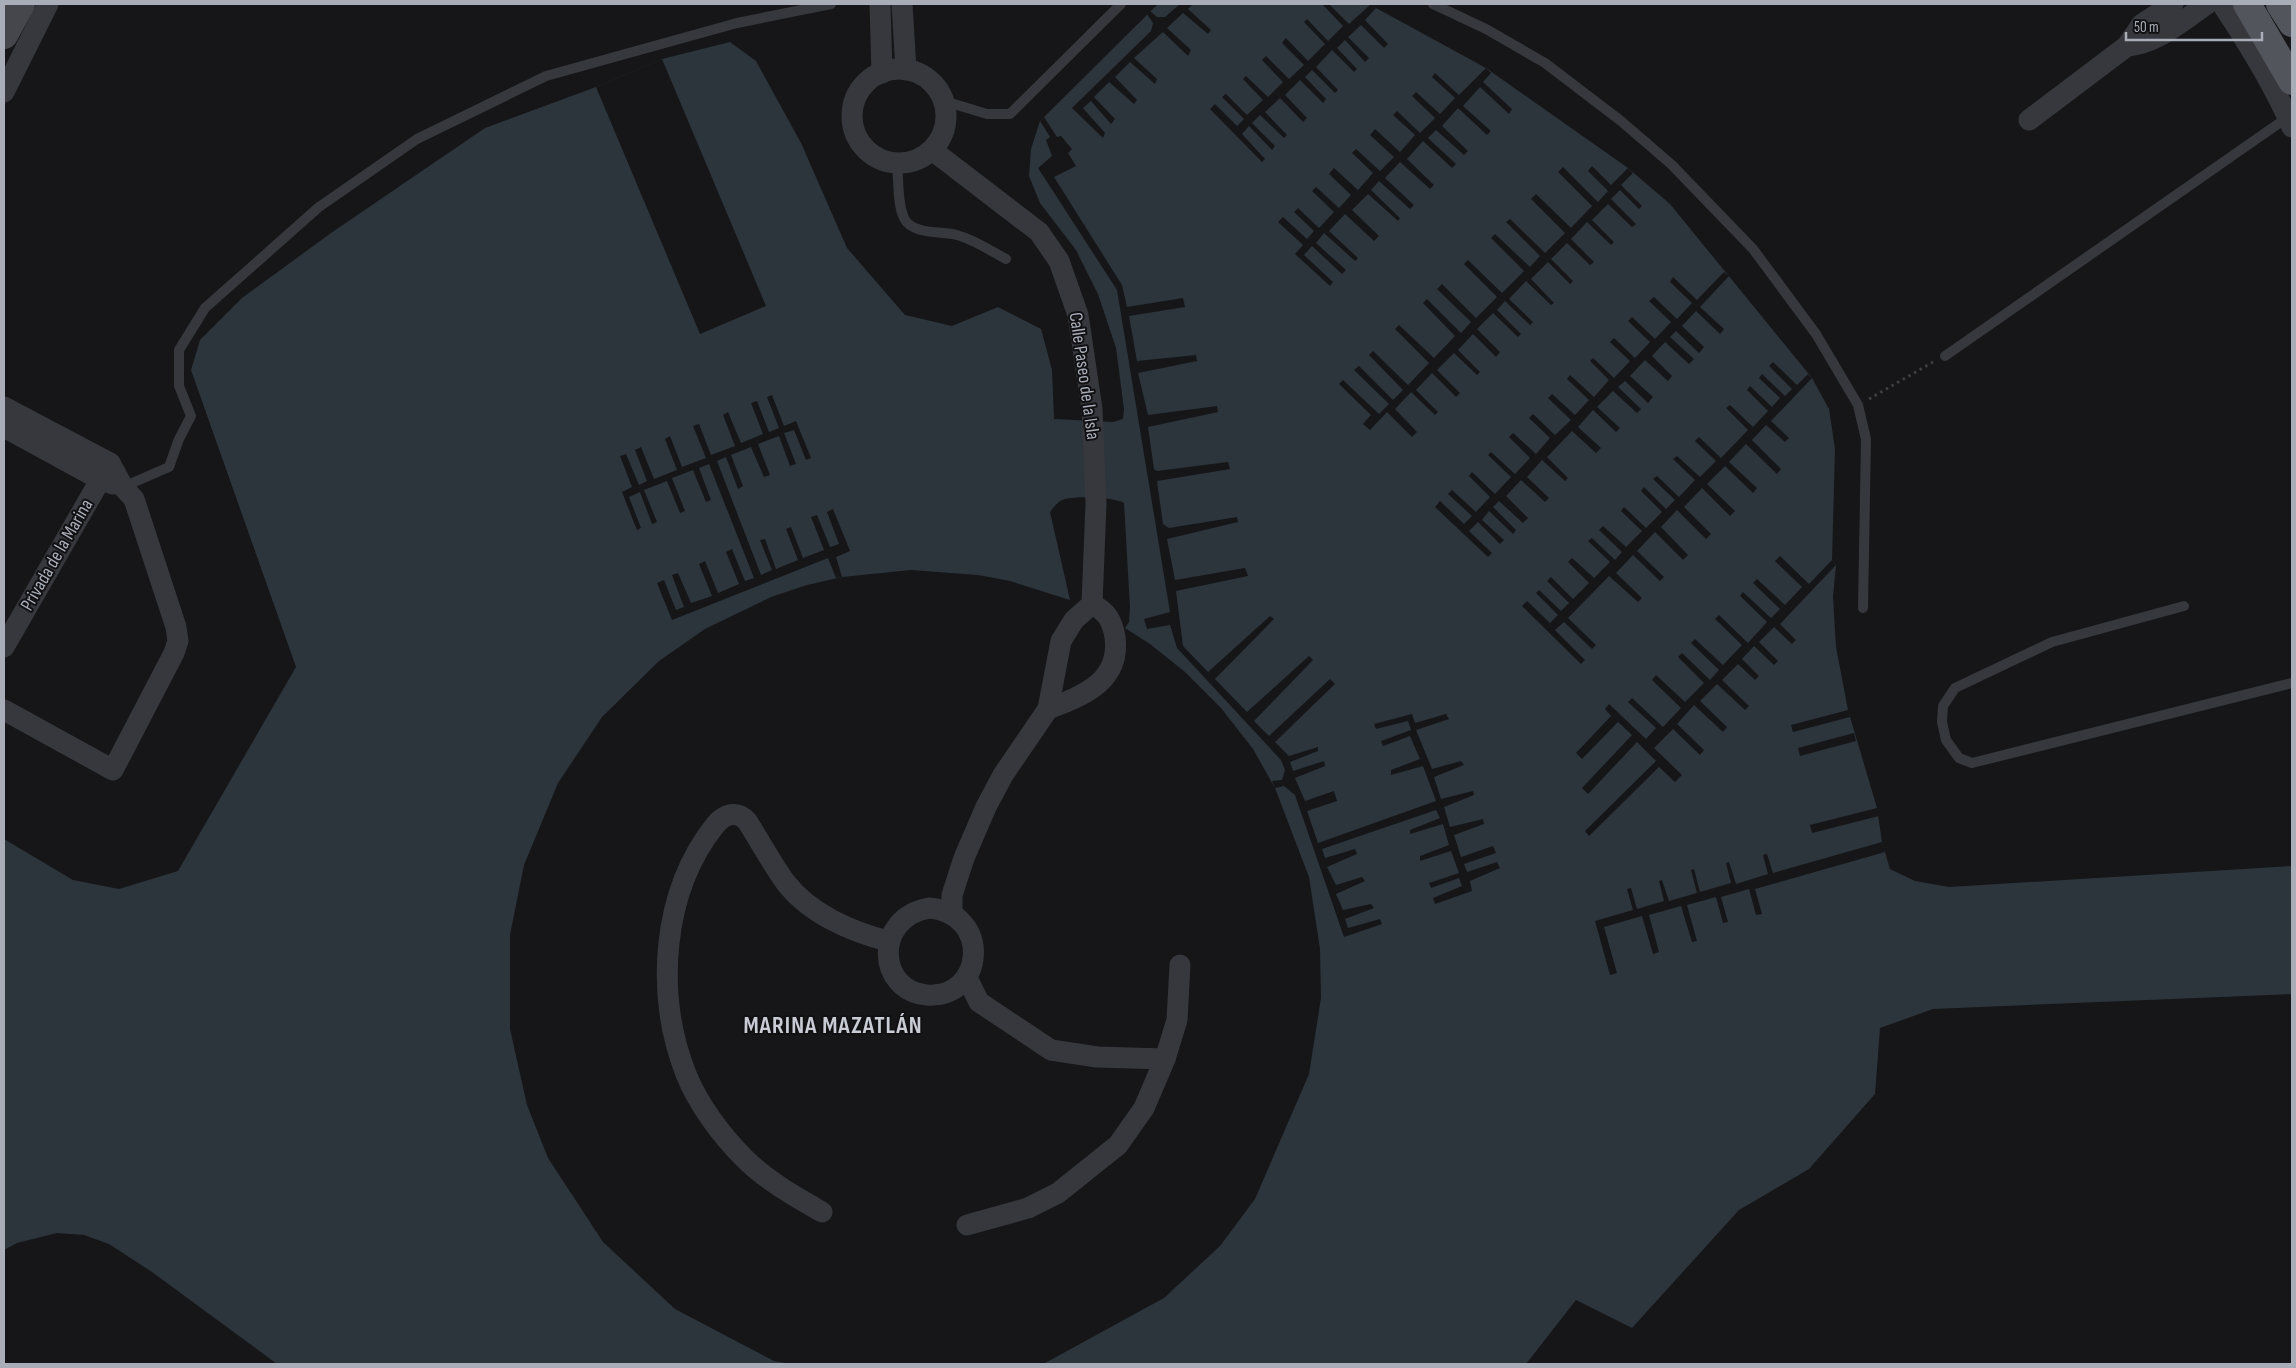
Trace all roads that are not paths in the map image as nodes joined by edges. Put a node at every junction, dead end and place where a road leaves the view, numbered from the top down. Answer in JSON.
{"nodes":[{"id":1,"x":21,"y":4,"type":"edge"},
{"id":2,"x":48,"y":4,"type":"edge"},
{"id":3,"x":831,"y":4,"type":"edge"},
{"id":4,"x":880,"y":4,"type":"edge"},
{"id":5,"x":902,"y":4,"type":"edge"},
{"id":6,"x":1121,"y":4,"type":"edge"},
{"id":7,"x":1432,"y":4,"type":"edge"},
{"id":8,"x":2173,"y":4,"type":"edge"},
{"id":9,"x":2207,"y":4,"type":"edge"},
{"id":10,"x":2222,"y":4,"type":"edge"},
{"id":11,"x":2247,"y":4,"type":"edge"},
{"id":12,"x":2280,"y":4,"type":"edge"},
{"id":13,"x":2292,"y":23,"type":"edge"},
{"id":14,"x":4,"y":35,"type":"edge"},
{"id":15,"x":2128,"y":46,"type":"junction"},
{"id":16,"x":906,"y":70,"type":"junction"},
{"id":17,"x":882,"y":73,"type":"junction"},
{"id":18,"x":2292,"y":81,"type":"edge"},
{"id":19,"x":4,"y":92,"type":"edge"},
{"id":20,"x":944,"y":101,"type":"junction"},
{"id":21,"x":2029,"y":120,"type":"dead end"},
{"id":22,"x":2290,"y":122,"type":"edge"},
{"id":23,"x":932,"y":150,"type":"junction"},
{"id":24,"x":897,"y":164,"type":"junction"},
{"id":25,"x":1006,"y":260,"type":"dead end"},
{"id":26,"x":1945,"y":356,"type":"road end"},
{"id":27,"x":4,"y":407,"type":"edge"},
{"id":28,"x":4,"y":427,"type":"edge"},
{"id":29,"x":106,"y":472,"type":"junction"},
{"id":30,"x":123,"y":487,"type":"junction"},
{"id":31,"x":1092,"y":604,"type":"junction"},
{"id":32,"x":2184,"y":606,"type":"dead end"},
{"id":33,"x":1863,"y":608,"type":"dead end"},
{"id":34,"x":4,"y":647,"type":"edge"},
{"id":35,"x":2292,"y":683,"type":"edge"},
{"id":36,"x":1048,"y":709,"type":"junction"},
{"id":37,"x":4,"y":710,"type":"edge"},
{"id":38,"x":952,"y":914,"type":"junction"},
{"id":39,"x":888,"y":942,"type":"junction"},
{"id":40,"x":1180,"y":964,"type":"dead end"},
{"id":41,"x":967,"y":978,"type":"junction"},
{"id":42,"x":1165,"y":1059,"type":"junction"},
{"id":43,"x":822,"y":1212,"type":"dead end"},
{"id":44,"x":967,"y":1225,"type":"dead end"}],
"edges":[{"from":1,"to":14,"type":"main road"},
{"from":2,"to":19,"type":"street"},
{"from":3,"to":30,"type":"lane"},
{"from":4,"to":17,"type":"street"},
{"from":5,"to":16,"type":"street"},
{"from":6,"to":20,"type":"lane"},
{"from":7,"to":33,"type":"lane"},
{"from":8,"to":15,"type":"street"},
{"from":9,"to":15,"type":"street"},
{"from":10,"to":22,"type":"street"},
{"from":11,"to":18,"type":"main road"},
{"from":12,"to":13,"type":"main road"},
{"from":15,"to":21,"type":"street"},
{"from":16,"to":17,"type":"street"},
{"from":16,"to":20,"type":"street"},
{"from":17,"to":24,"type":"street"},
{"from":20,"to":23,"type":"street"},
{"from":22,"to":26,"type":"lane"},
{"from":23,"to":24,"type":"street"},
{"from":23,"to":31,"type":"street","name":"Calle Paseo de la Isla"},
{"from":24,"to":25,"type":"lane"},
{"from":27,"to":29,"type":"street"},
{"from":28,"to":29,"type":"street"},
{"from":29,"to":30,"type":"street"},
{"from":29,"to":34,"type":"street","name":"Privada de la Marina"},
{"from":30,"to":37,"type":"street"},
{"from":31,"to":36,"type":"street"},
{"from":31,"to":36,"type":"street"},
{"from":32,"to":35,"type":"lane"},
{"from":36,"to":38,"type":"street"},
{"from":38,"to":39,"type":"street"},
{"from":38,"to":41,"type":"street"},
{"from":39,"to":41,"type":"street"},
{"from":39,"to":43,"type":"street"},
{"from":40,"to":42,"type":"street"},
{"from":41,"to":42,"type":"street"},
{"from":42,"to":44,"type":"street"}]}
